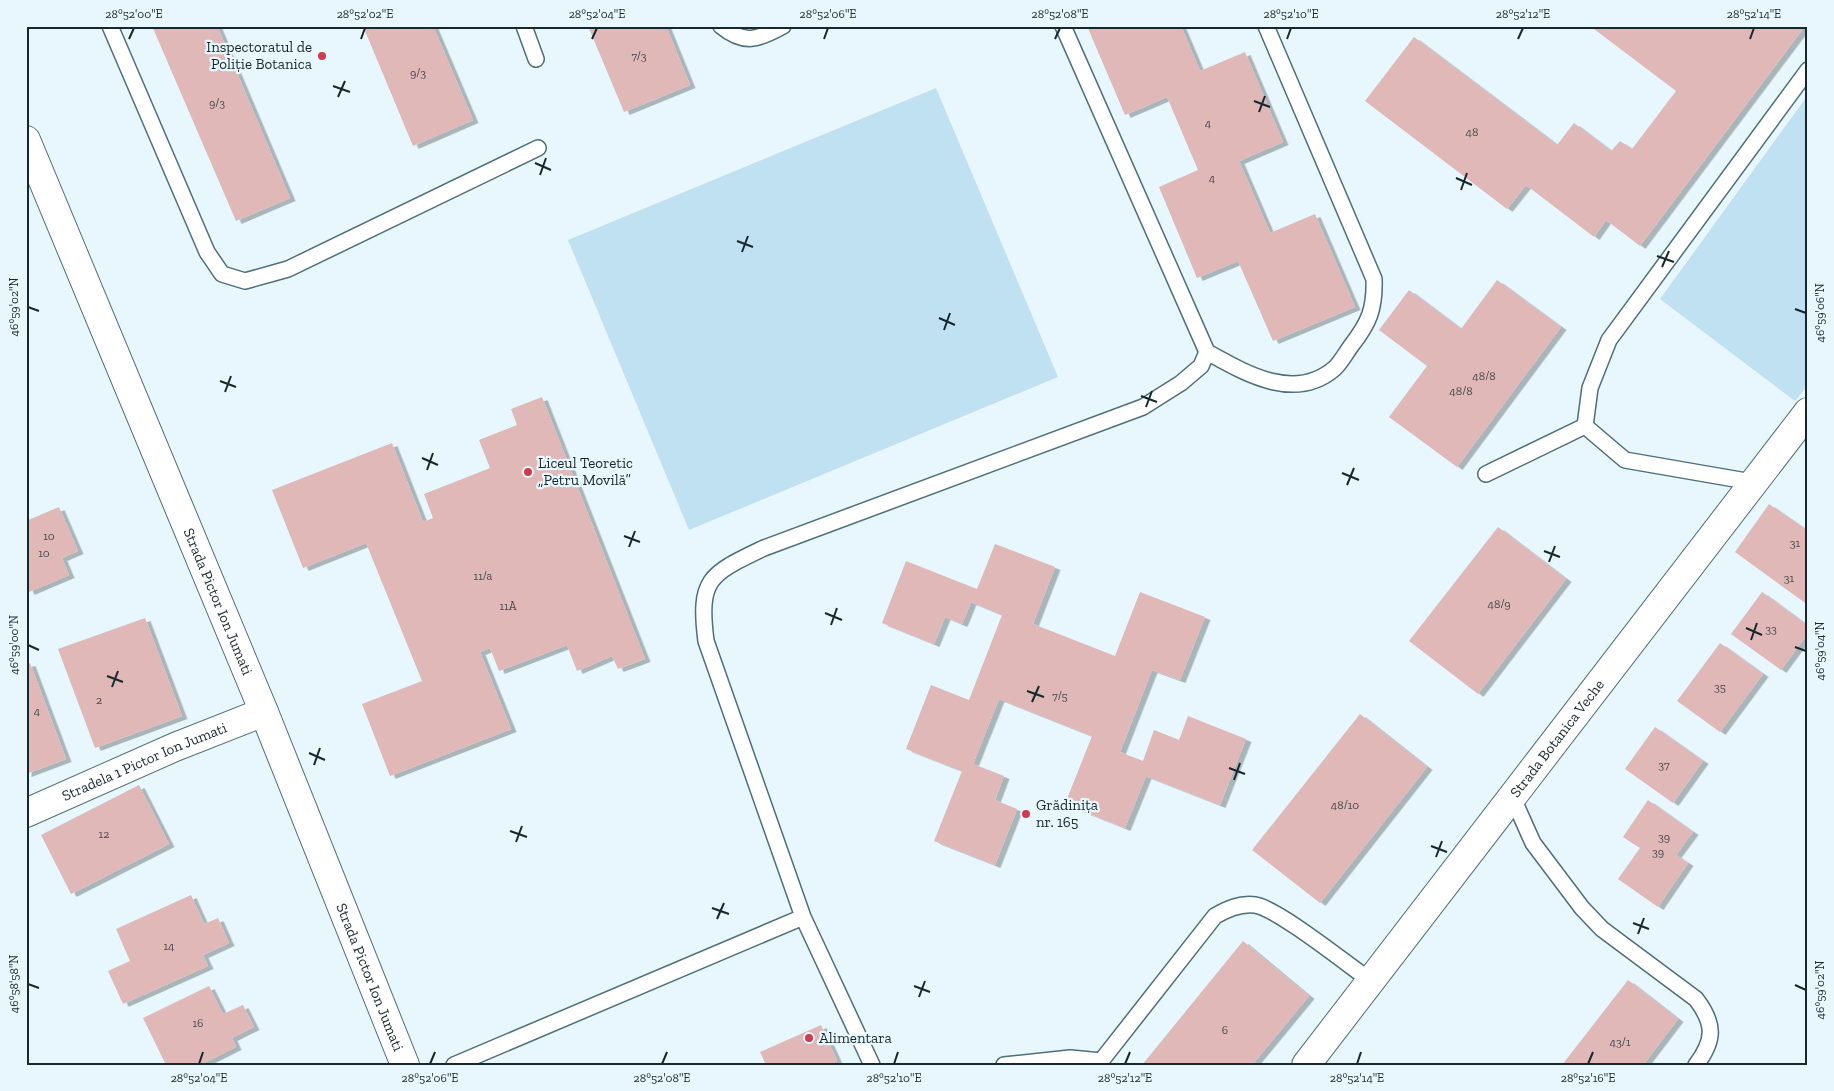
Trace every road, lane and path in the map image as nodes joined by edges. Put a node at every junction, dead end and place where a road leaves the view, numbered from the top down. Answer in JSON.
{"nodes":[{"id":1,"x":110,"y":26,"type":"edge"},
{"id":2,"x":524,"y":26,"type":"edge"},
{"id":3,"x":721,"y":26,"type":"edge"},
{"id":4,"x":783,"y":26,"type":"edge"},
{"id":5,"x":1064,"y":26,"type":"edge"},
{"id":6,"x":1266,"y":26,"type":"edge"},
{"id":7,"x":536,"y":59,"type":"dead end"},
{"id":8,"x":1808,"y":70,"type":"edge"},
{"id":9,"x":26,"y":140,"type":"edge"},
{"id":10,"x":538,"y":148,"type":"dead end"},
{"id":11,"x":1207,"y":352,"type":"junction"},
{"id":12,"x":1808,"y":412,"type":"edge"},
{"id":13,"x":1586,"y":426,"type":"junction"},
{"id":14,"x":1486,"y":474,"type":"dead end"},
{"id":15,"x":1752,"y":482,"type":"junction"},
{"id":16,"x":264,"y":712,"type":"junction"},
{"id":17,"x":1512,"y":796,"type":"junction"},
{"id":18,"x":26,"y":813,"type":"edge"},
{"id":19,"x":804,"y":917,"type":"junction"},
{"id":20,"x":1371,"y":981,"type":"junction"},
{"id":21,"x":1100,"y":1063,"type":"edge"},
{"id":22,"x":405,"y":1065,"type":"edge"},
{"id":23,"x":454,"y":1065,"type":"edge"},
{"id":24,"x":872,"y":1065,"type":"edge"},
{"id":25,"x":1004,"y":1065,"type":"edge"},
{"id":26,"x":1306,"y":1065,"type":"edge"},
{"id":27,"x":1696,"y":1065,"type":"edge"}],
"edges":[{"from":1,"to":10,"type":"lane"},
{"from":2,"to":7,"type":"lane"},
{"from":3,"to":4,"type":"lane"},
{"from":5,"to":11,"type":"lane"},
{"from":6,"to":11,"type":"lane"},
{"from":8,"to":13,"type":"lane"},
{"from":9,"to":16,"type":"street","name":"Strada Pictor Ion Jumati"},
{"from":11,"to":19,"type":"lane"},
{"from":12,"to":15,"type":"street","name":"Strada Botanica Veche"},
{"from":13,"to":14,"type":"lane"},
{"from":13,"to":15,"type":"lane"},
{"from":15,"to":17,"type":"street","name":"Strada Botanica Veche"},
{"from":16,"to":18,"type":"street","name":"Stradela 1 Pictor Ion Jumati"},
{"from":16,"to":22,"type":"street","name":"Strada Pictor Ion Jumati"},
{"from":17,"to":20,"type":"street","name":"Strada Botanica Veche"},
{"from":17,"to":27,"type":"lane"},
{"from":19,"to":23,"type":"lane"},
{"from":19,"to":24,"type":"lane"},
{"from":20,"to":21,"type":"lane"},
{"from":20,"to":26,"type":"street","name":"Strada Botanica Veche"},
{"from":21,"to":25,"type":"lane"}]}
